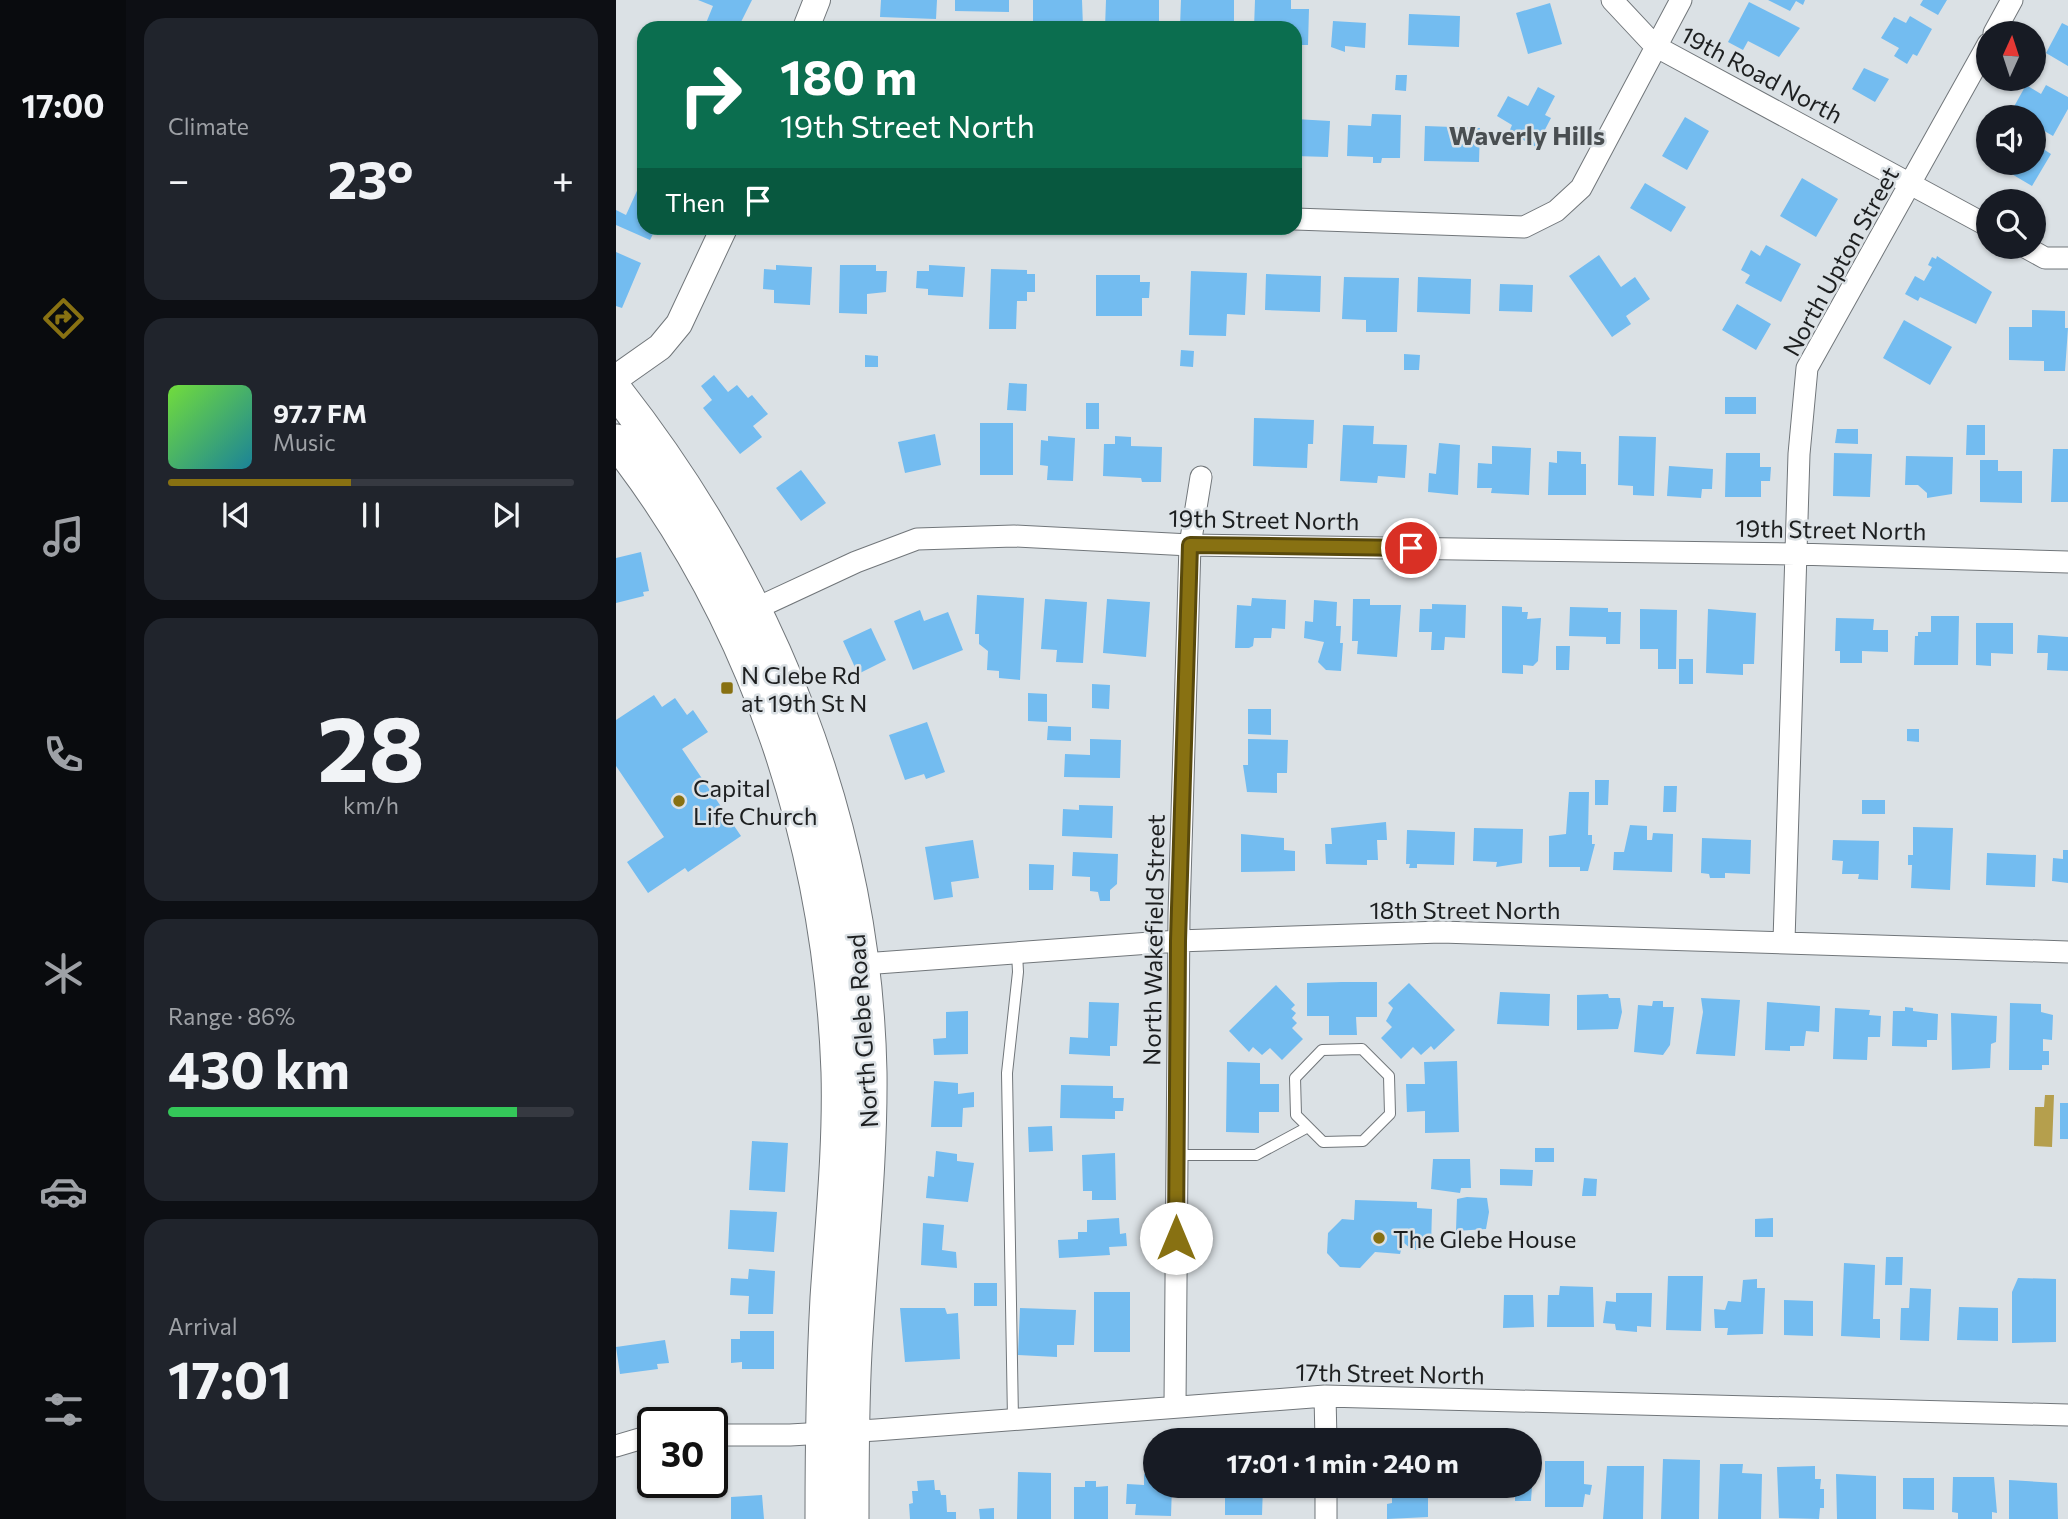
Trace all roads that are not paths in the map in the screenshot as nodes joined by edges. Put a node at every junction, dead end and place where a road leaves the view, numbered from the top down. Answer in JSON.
{"nodes":[{"id":1,"x":817,"y":0,"type":"edge"},
{"id":2,"x":1612,"y":0,"type":"edge"},
{"id":3,"x":1681,"y":0,"type":"edge"},
{"id":4,"x":2012,"y":0,"type":"edge"},
{"id":5,"x":809,"y":21,"type":"edge"},
{"id":6,"x":2001,"y":21,"type":"edge"},
{"id":7,"x":1655,"y":46,"type":"junction"},
{"id":8,"x":1976,"y":66,"type":"edge"},
{"id":9,"x":1911,"y":184,"type":"junction"},
{"id":10,"x":1302,"y":219,"type":"edge"},
{"id":11,"x":1976,"y":219,"type":"edge"},
{"id":12,"x":721,"y":235,"type":"edge"},
{"id":13,"x":2046,"y":258,"type":"edge"},
{"id":14,"x":2068,"y":258,"type":"edge"},
{"id":15,"x":616,"y":378,"type":"edge"},
{"id":16,"x":616,"y":391,"type":"edge"},
{"id":17,"x":616,"y":441,"type":"edge"},
{"id":18,"x":1201,"y":477,"type":"dead end"},
{"id":19,"x":1190,"y":545,"type":"junction"},
{"id":20,"x":1797,"y":554,"type":"junction"},
{"id":21,"x":2068,"y":562,"type":"edge"},
{"id":22,"x":742,"y":615,"type":"junction"},
{"id":23,"x":1178,"y":941,"type":"junction"},
{"id":24,"x":1784,"y":941,"type":"junction"},
{"id":25,"x":2068,"y":952,"type":"edge"},
{"id":26,"x":1017,"y":953,"type":"junction"},
{"id":27,"x":863,"y":964,"type":"junction"},
{"id":28,"x":1308,"y":1127,"type":"junction"},
{"id":29,"x":1177,"y":1155,"type":"junction"},
{"id":30,"x":1325,"y":1396,"type":"junction"},
{"id":31,"x":1175,"y":1405,"type":"junction"},
{"id":32,"x":2068,"y":1415,"type":"edge"},
{"id":33,"x":1013,"y":1419,"type":"junction"},
{"id":34,"x":1326,"y":1428,"type":"edge"},
{"id":35,"x":837,"y":1432,"type":"junction"},
{"id":36,"x":728,"y":1435,"type":"edge"},
{"id":37,"x":637,"y":1440,"type":"edge"},
{"id":38,"x":616,"y":1446,"type":"edge"},
{"id":39,"x":1326,"y":1498,"type":"edge"},
{"id":40,"x":821,"y":1519,"type":"edge"},
{"id":41,"x":852,"y":1519,"type":"edge"},
{"id":42,"x":1326,"y":1519,"type":"edge"}],
"edges":[{"from":1,"to":5,"type":"street"},
{"from":2,"to":7,"type":"street"},
{"from":3,"to":7,"type":"street"},
{"from":4,"to":6,"type":"street"},
{"from":7,"to":9,"type":"street","name":"19th Road North"},
{"from":7,"to":10,"type":"street","name":"19th Road North"},
{"from":8,"to":9,"type":"street","name":"North Upton Street"},
{"from":9,"to":11,"type":"street","name":"19th Road North"},
{"from":9,"to":20,"type":"street","name":"North Upton Street"},
{"from":12,"to":15,"type":"street"},
{"from":13,"to":14,"type":"street"},
{"from":16,"to":22,"type":"main road","name":"North Glebe Road"},
{"from":17,"to":22,"type":"main road","name":"North Glebe Road"},
{"from":18,"to":19,"type":"street","name":"North Wakefield Street"},
{"from":19,"to":20,"type":"street","name":"19th Street North"},
{"from":19,"to":22,"type":"street","name":"19th Street North"},
{"from":19,"to":23,"type":"street","name":"North Wakefield Street"},
{"from":20,"to":21,"type":"street","name":"19th Street North"},
{"from":20,"to":24,"type":"street","name":"North Upton Street"},
{"from":22,"to":27,"type":"main road","name":"North Glebe Road"},
{"from":22,"to":35,"type":"main road","name":"North Glebe Road"},
{"from":23,"to":24,"type":"street","name":"18th Street North"},
{"from":23,"to":26,"type":"street","name":"18th Street North"},
{"from":23,"to":29,"type":"street","name":"North Wakefield Street"},
{"from":24,"to":25,"type":"street","name":"18th Street North"},
{"from":26,"to":27,"type":"street","name":"18th Street North"},
{"from":26,"to":33,"type":"lane"},
{"from":27,"to":35,"type":"main road","name":"North Glebe Road"},
{"from":28,"to":28,"type":"lane"},
{"from":28,"to":29,"type":"lane"},
{"from":29,"to":31,"type":"street","name":"North Wakefield Street"},
{"from":30,"to":31,"type":"street","name":"17th Street North"},
{"from":30,"to":32,"type":"street","name":"17th Street North"},
{"from":30,"to":34,"type":"street"},
{"from":31,"to":33,"type":"street","name":"17th Street North"},
{"from":33,"to":35,"type":"street","name":"17th Street North"},
{"from":35,"to":36,"type":"street","name":"17th Street North"},
{"from":35,"to":40,"type":"main road","name":"North Glebe Road"},
{"from":35,"to":41,"type":"main road","name":"North Glebe Road"},
{"from":37,"to":38,"type":"street"},
{"from":39,"to":42,"type":"street"}]}
